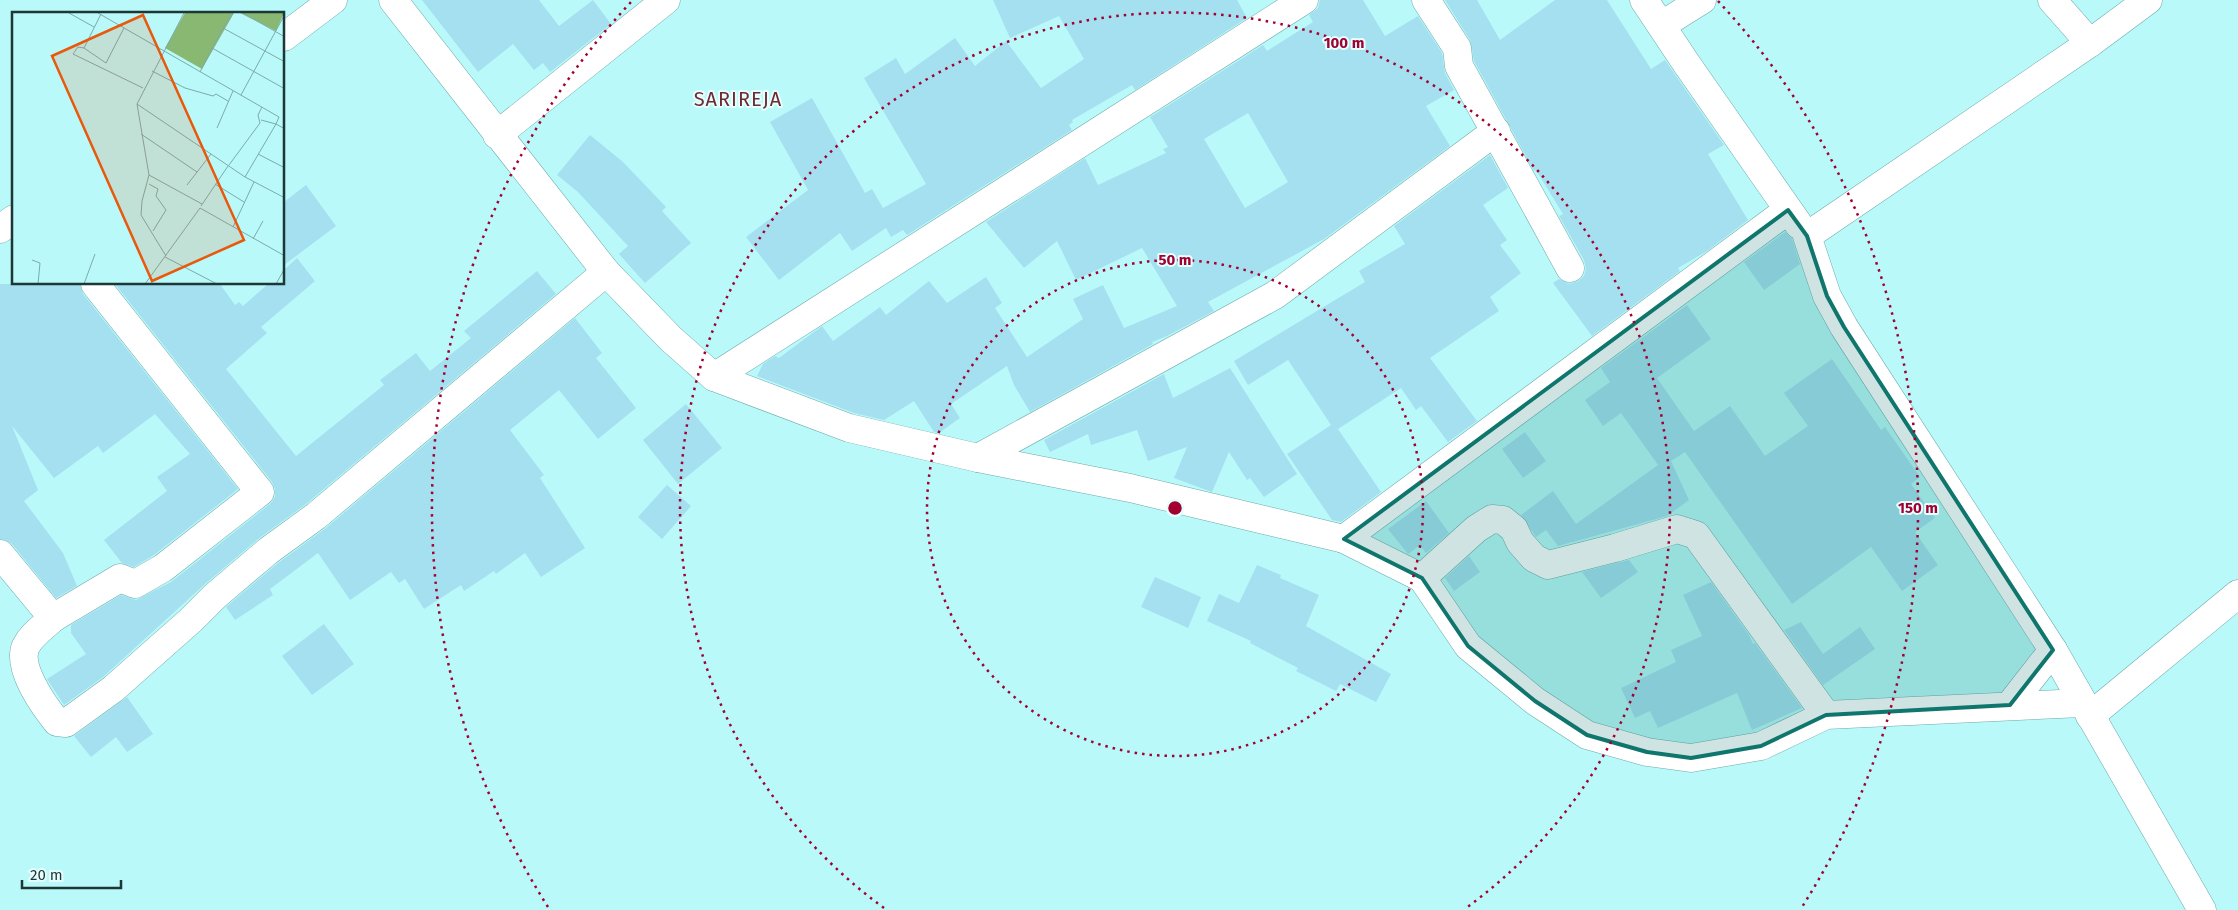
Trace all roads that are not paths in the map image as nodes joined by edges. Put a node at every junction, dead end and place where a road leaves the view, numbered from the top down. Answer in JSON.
{"nodes":[{"id":1,"x":333,"y":0,"type":"edge"},
{"id":2,"x":393,"y":0,"type":"edge"},
{"id":3,"x":666,"y":0,"type":"edge"},
{"id":4,"x":1304,"y":0,"type":"edge"},
{"id":5,"x":1426,"y":0,"type":"edge"},
{"id":6,"x":1644,"y":0,"type":"edge"},
{"id":7,"x":1702,"y":0,"type":"edge"},
{"id":8,"x":2052,"y":0,"type":"edge"},
{"id":9,"x":2148,"y":0,"type":"edge"},
{"id":10,"x":1662,"y":25,"type":"junction"},
{"id":11,"x":285,"y":36,"type":"edge"},
{"id":12,"x":2090,"y":43,"type":"junction"},
{"id":13,"x":1496,"y":131,"type":"junction"},
{"id":14,"x":497,"y":135,"type":"junction"},
{"id":15,"x":1788,"y":210,"type":"junction"},
{"id":16,"x":12,"y":220,"type":"edge"},
{"id":17,"x":0,"y":229,"type":"edge"},
{"id":18,"x":1807,"y":236,"type":"junction"},
{"id":19,"x":1570,"y":268,"type":"dead end"},
{"id":20,"x":606,"y":272,"type":"junction"},
{"id":21,"x":96,"y":285,"type":"edge"},
{"id":22,"x":714,"y":377,"type":"junction"},
{"id":23,"x":978,"y":458,"type":"junction"},
{"id":24,"x":1344,"y":539,"type":"junction"},
{"id":25,"x":0,"y":554,"type":"edge"},
{"id":26,"x":1422,"y":578,"type":"junction"},
{"id":27,"x":2238,"y":594,"type":"edge"},
{"id":28,"x":53,"y":618,"type":"junction"},
{"id":29,"x":2053,"y":650,"type":"junction"},
{"id":30,"x":2010,"y":705,"type":"junction"},
{"id":31,"x":2086,"y":709,"type":"junction"},
{"id":32,"x":1826,"y":715,"type":"junction"},
{"id":33,"x":2202,"y":910,"type":"edge"}],
"edges":[{"from":1,"to":11,"type":"street"},
{"from":2,"to":14,"type":"street"},
{"from":3,"to":14,"type":"street"},
{"from":4,"to":22,"type":"street"},
{"from":5,"to":13,"type":"street"},
{"from":6,"to":10,"type":"street"},
{"from":7,"to":10,"type":"street"},
{"from":8,"to":12,"type":"street"},
{"from":9,"to":12,"type":"street"},
{"from":10,"to":15,"type":"street"},
{"from":12,"to":18,"type":"street"},
{"from":13,"to":19,"type":"street"},
{"from":13,"to":23,"type":"street"},
{"from":14,"to":20,"type":"street"},
{"from":15,"to":18,"type":"street"},
{"from":15,"to":24,"type":"street"},
{"from":16,"to":17,"type":"street"},
{"from":18,"to":29,"type":"street"},
{"from":20,"to":22,"type":"street"},
{"from":20,"to":28,"type":"street"},
{"from":21,"to":28,"type":"street"},
{"from":22,"to":23,"type":"street"},
{"from":23,"to":24,"type":"street"},
{"from":24,"to":26,"type":"street"},
{"from":25,"to":28,"type":"street"},
{"from":26,"to":32,"type":"street"},
{"from":26,"to":32,"type":"street"},
{"from":27,"to":31,"type":"street"},
{"from":29,"to":30,"type":"street"},
{"from":29,"to":31,"type":"street"},
{"from":30,"to":31,"type":"street"},
{"from":30,"to":32,"type":"street"},
{"from":31,"to":33,"type":"street"}]}
